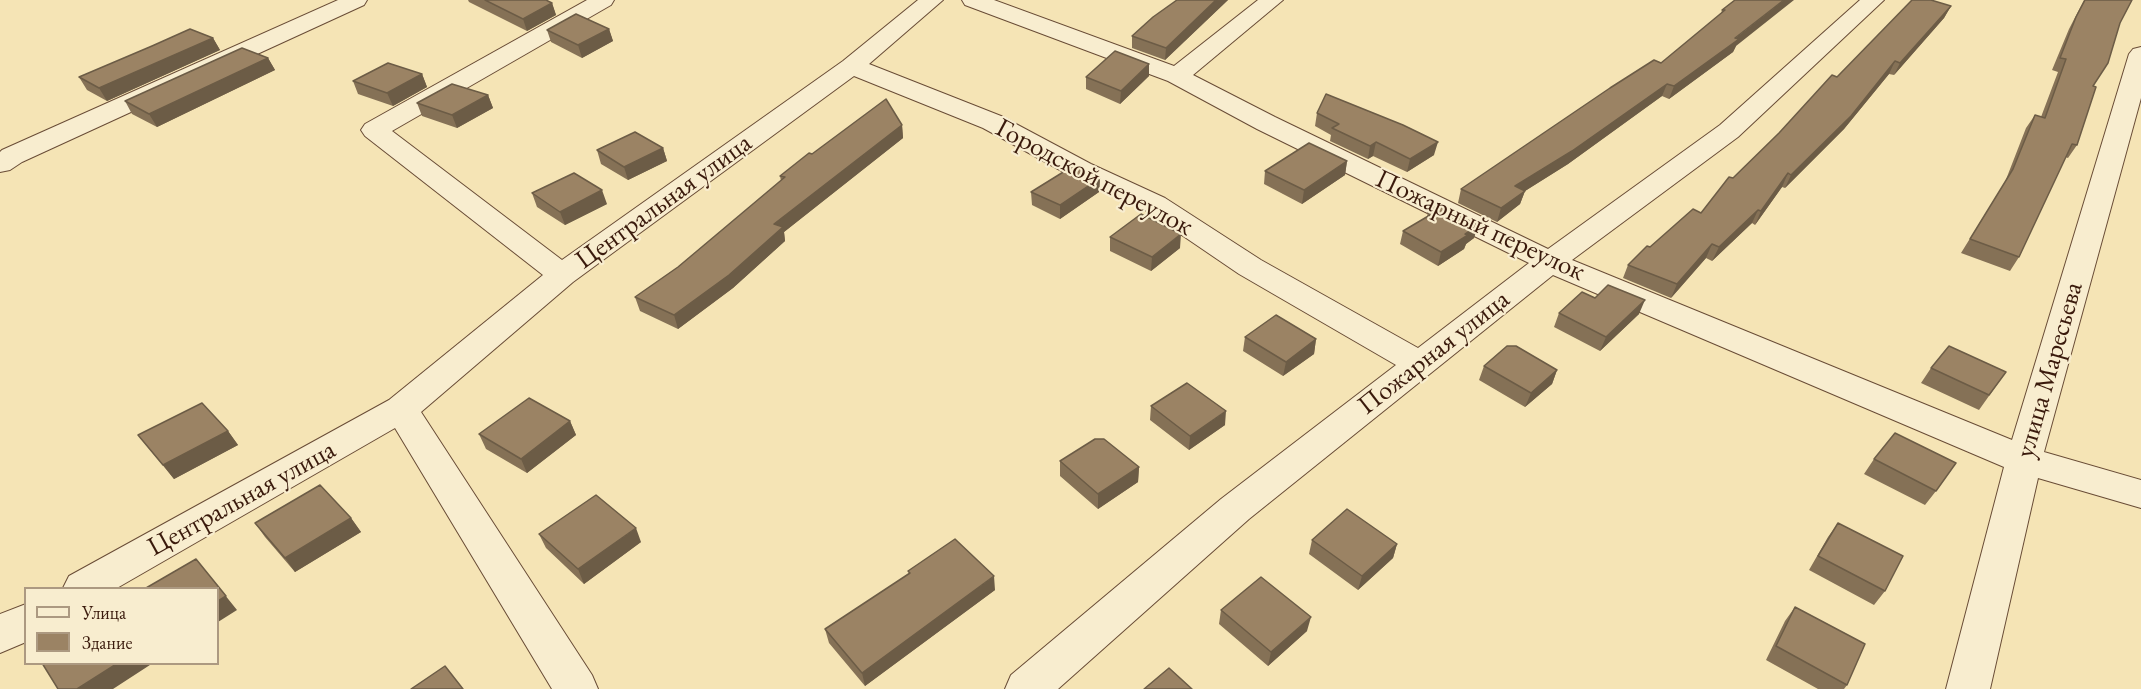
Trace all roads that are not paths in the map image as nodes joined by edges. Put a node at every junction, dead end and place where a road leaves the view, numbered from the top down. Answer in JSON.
{"nodes":[{"id":1,"x":356,"y":0,"type":"edge"},
{"id":2,"x":603,"y":0,"type":"edge"},
{"id":3,"x":932,"y":0,"type":"edge"},
{"id":4,"x":973,"y":0,"type":"edge"},
{"id":5,"x":1272,"y":0,"type":"edge"},
{"id":6,"x":1873,"y":0,"type":"edge"},
{"id":7,"x":2141,"y":54,"type":"edge"},
{"id":8,"x":852,"y":66,"type":"junction"},
{"id":9,"x":1177,"y":76,"type":"junction"},
{"id":10,"x":0,"y":164,"type":"edge"},
{"id":11,"x":1550,"y":262,"type":"junction"},
{"id":12,"x":562,"y":275,"type":"junction"},
{"id":13,"x":1420,"y":364,"type":"junction"},
{"id":14,"x":401,"y":409,"type":"junction"},
{"id":15,"x":2024,"y":460,"type":"junction"},
{"id":16,"x":2141,"y":494,"type":"edge"},
{"id":17,"x":84,"y":587,"type":"edge"},
{"id":18,"x":24,"y":622,"type":"edge"},
{"id":19,"x":0,"y":635,"type":"edge"},
{"id":20,"x":576,"y":689,"type":"edge"},
{"id":21,"x":1026,"y":689,"type":"edge"},
{"id":22,"x":1968,"y":689,"type":"edge"}],
"edges":[{"from":1,"to":10,"type":"street"},
{"from":2,"to":12,"type":"street"},
{"from":3,"to":8,"type":"street","name":"Центральная улица"},
{"from":4,"to":9,"type":"street","name":"Пожарный переулок"},
{"from":5,"to":9,"type":"street"},
{"from":6,"to":11,"type":"street","name":"Пожарная улица"},
{"from":7,"to":15,"type":"street","name":"улица Маресьева"},
{"from":8,"to":12,"type":"street","name":"Центральная улица"},
{"from":8,"to":13,"type":"street","name":"Городской переулок"},
{"from":9,"to":11,"type":"street","name":"Пожарный переулок"},
{"from":11,"to":13,"type":"street","name":"Пожарная улица"},
{"from":11,"to":15,"type":"street","name":"Пожарный переулок"},
{"from":12,"to":14,"type":"street","name":"Центральная улица"},
{"from":13,"to":21,"type":"street","name":"Пожарная улица"},
{"from":14,"to":17,"type":"street","name":"Центральная улица"},
{"from":14,"to":20,"type":"street"},
{"from":15,"to":16,"type":"street","name":"Пожарный переулок"},
{"from":15,"to":22,"type":"street","name":"улица Маресьева"},
{"from":18,"to":19,"type":"street"}]}
